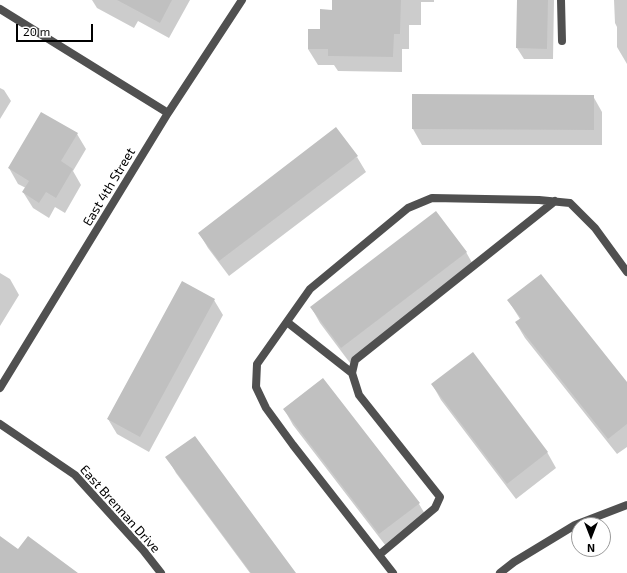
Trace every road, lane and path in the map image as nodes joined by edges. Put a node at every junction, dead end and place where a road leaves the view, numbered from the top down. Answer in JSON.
{"nodes":[{"id":1,"x":242,"y":0,"type":"edge"},
{"id":2,"x":561,"y":0,"type":"edge"},
{"id":3,"x":0,"y":9,"type":"edge"},
{"id":4,"x":562,"y":41,"type":"dead end"},
{"id":5,"x":168,"y":113,"type":"junction"},
{"id":6,"x":555,"y":201,"type":"junction"},
{"id":7,"x":627,"y":272,"type":"edge"},
{"id":8,"x":287,"y":322,"type":"junction"},
{"id":9,"x":352,"y":373,"type":"junction"},
{"id":10,"x":0,"y":388,"type":"edge"},
{"id":11,"x":0,"y":424,"type":"edge"},
{"id":12,"x":627,"y":505,"type":"edge"},
{"id":13,"x":379,"y":555,"type":"junction"},
{"id":14,"x":161,"y":573,"type":"edge"},
{"id":15,"x":393,"y":573,"type":"edge"},
{"id":16,"x":500,"y":573,"type":"edge"}],
"edges":[{"from":1,"to":5,"type":"street","name":"East 4th Street"},
{"from":2,"to":4,"type":"street"},
{"from":3,"to":5,"type":"street"},
{"from":5,"to":10,"type":"street","name":"East 4th Street"},
{"from":6,"to":7,"type":"street"},
{"from":6,"to":8,"type":"street"},
{"from":6,"to":9,"type":"street"},
{"from":8,"to":9,"type":"street"},
{"from":8,"to":13,"type":"street"},
{"from":9,"to":13,"type":"street"},
{"from":11,"to":14,"type":"street","name":"East Brennan Drive"},
{"from":12,"to":16,"type":"street"},
{"from":13,"to":15,"type":"street"}]}
